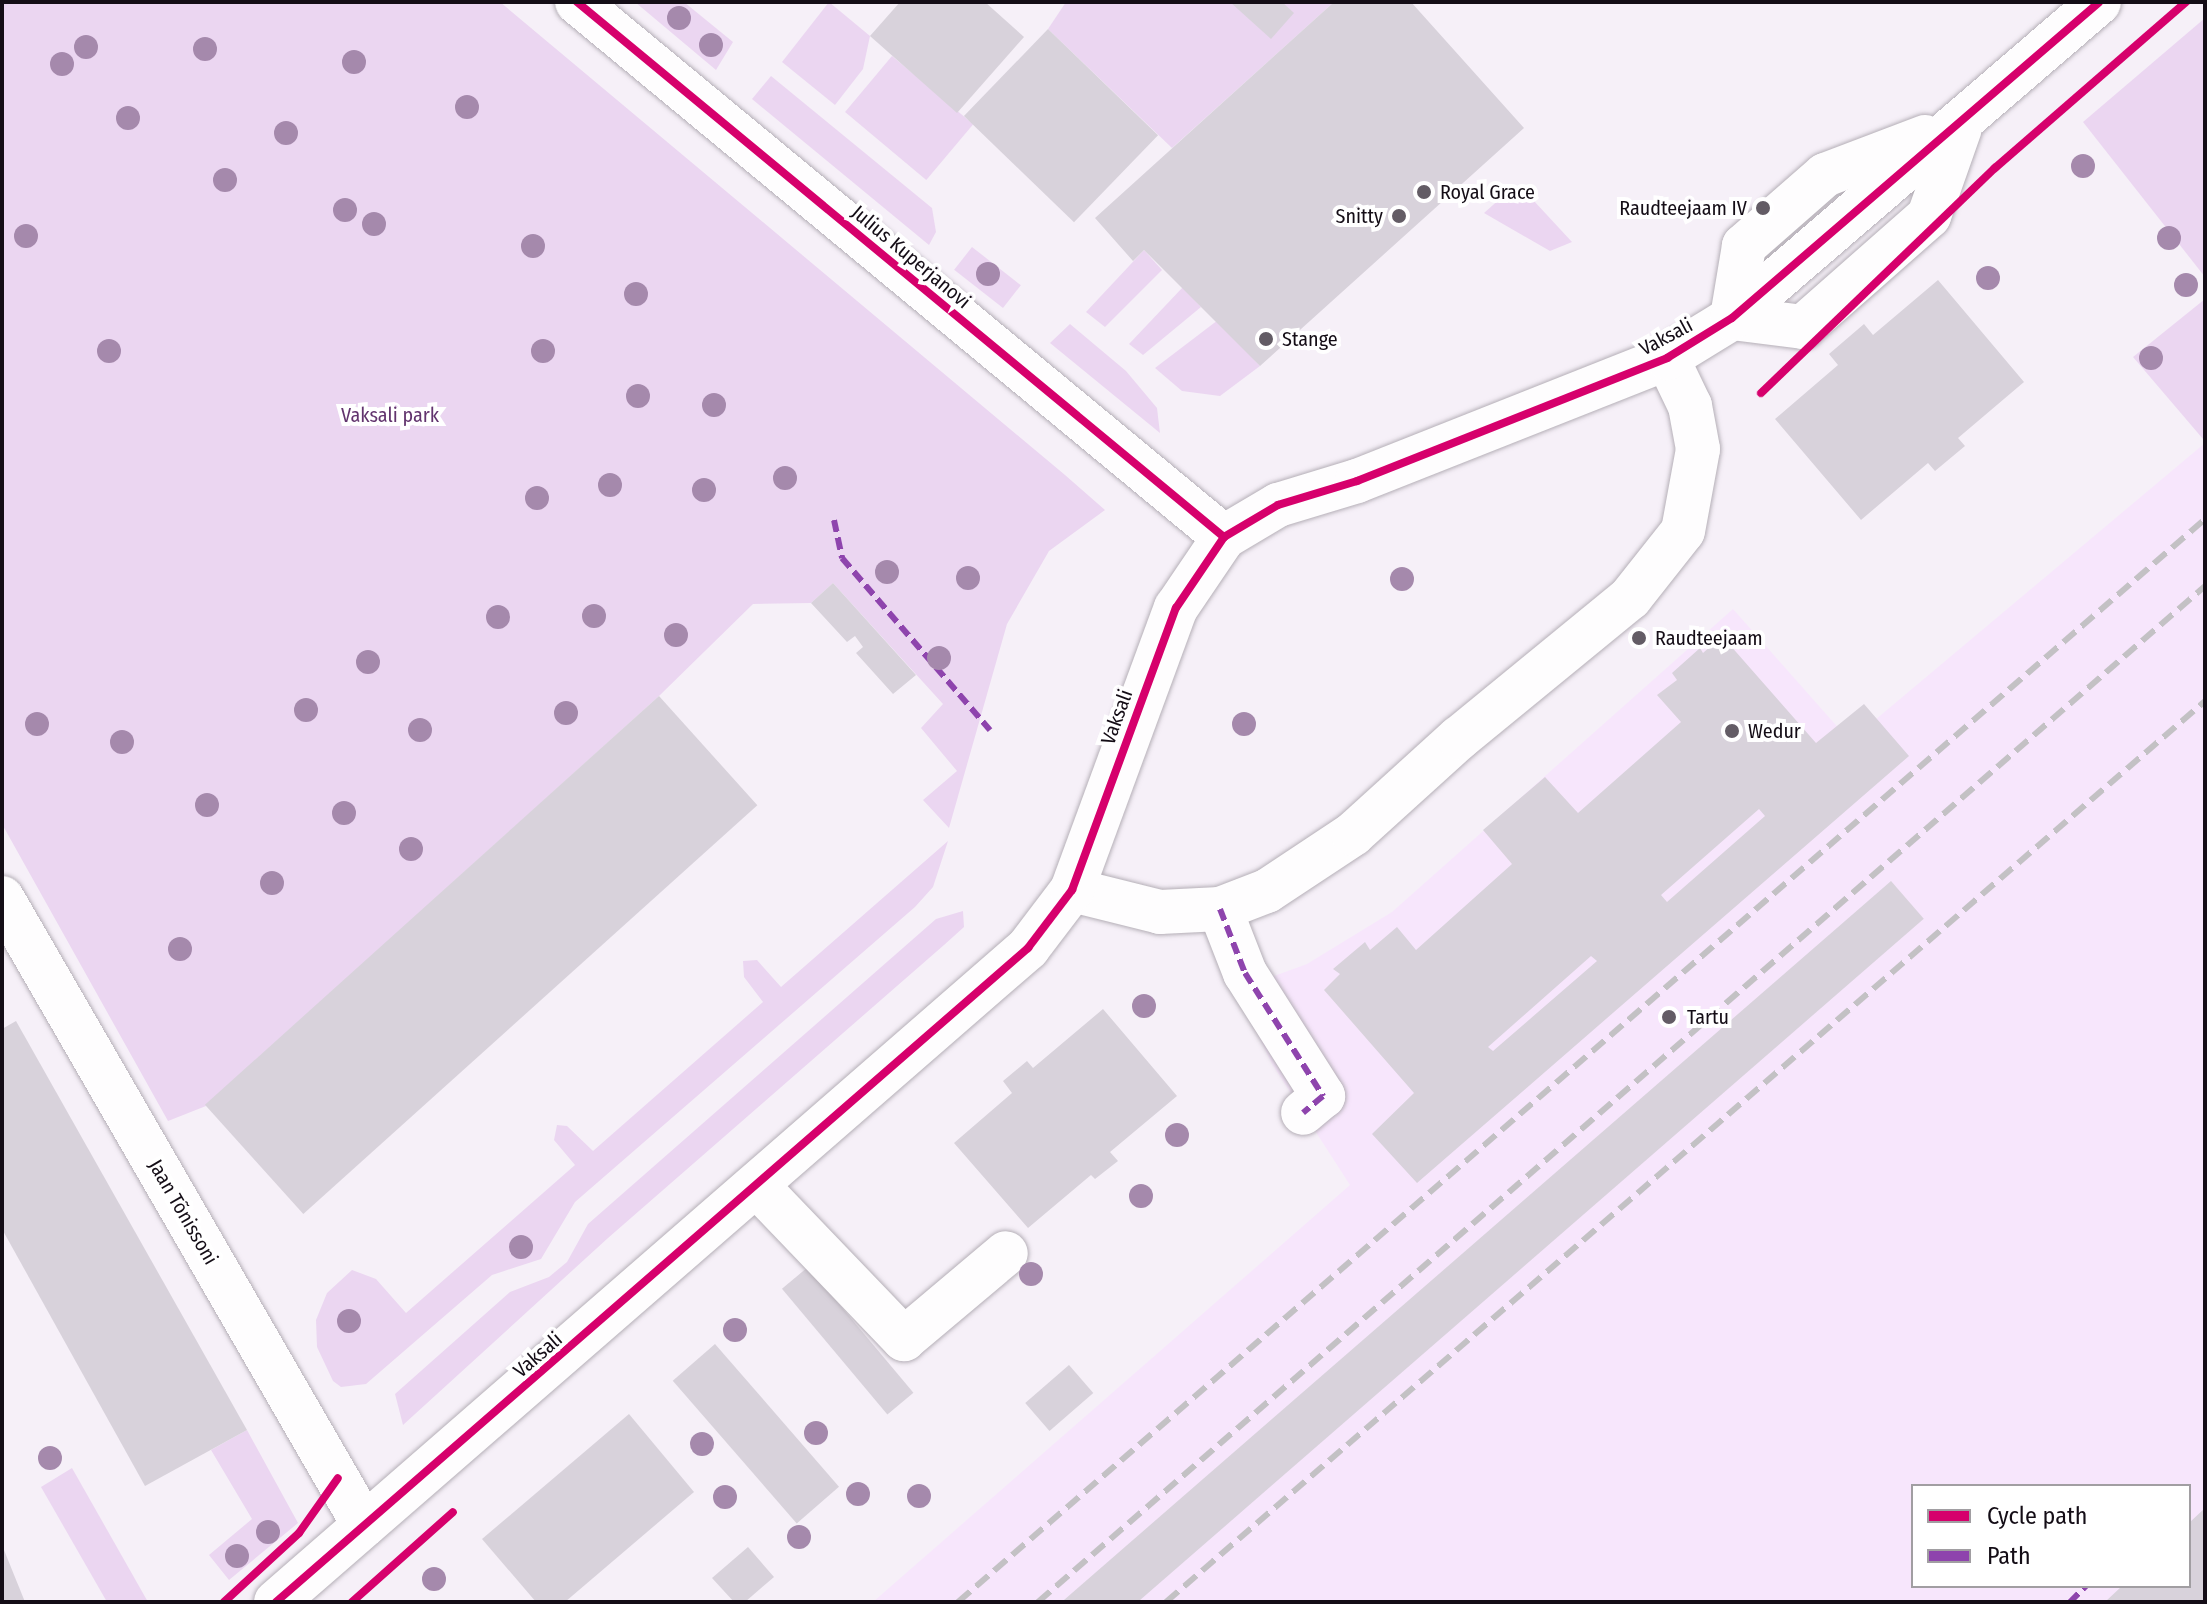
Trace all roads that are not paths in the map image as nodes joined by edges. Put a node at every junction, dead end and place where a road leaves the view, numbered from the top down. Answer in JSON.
{"nodes":[{"id":1,"x":577,"y":2,"type":"edge"},
{"id":2,"x":2099,"y":2,"type":"edge"},
{"id":3,"x":1667,"y":358,"type":"junction"},
{"id":4,"x":1224,"y":537,"type":"junction"},
{"id":5,"x":1072,"y":890,"type":"junction"},
{"id":6,"x":2,"y":898,"type":"edge"},
{"id":7,"x":1220,"y":909,"type":"junction"},
{"id":8,"x":1303,"y":1113,"type":"dead end"},
{"id":9,"x":758,"y":1187,"type":"junction"},
{"id":10,"x":1006,"y":1253,"type":"dead end"},
{"id":11,"x":364,"y":1525,"type":"junction"},
{"id":12,"x":276,"y":1602,"type":"edge"}],
"edges":[{"from":1,"to":4,"type":"street","name":"Julius Kuperjanovi"},
{"from":2,"to":3,"type":"street","name":"Vaksali"},
{"from":3,"to":4,"type":"street","name":"Vaksali"},
{"from":3,"to":7,"type":"street","name":"Vaksali"},
{"from":4,"to":5,"type":"street","name":"Vaksali"},
{"from":5,"to":7,"type":"street","name":"Vaksali"},
{"from":5,"to":9,"type":"street","name":"Vaksali"},
{"from":6,"to":11,"type":"street","name":"Jaan Tõnissoni"},
{"from":7,"to":8,"type":"street"},
{"from":9,"to":10,"type":"street"},
{"from":9,"to":11,"type":"street","name":"Vaksali"},
{"from":11,"to":12,"type":"street","name":"Vaksali"}]}
